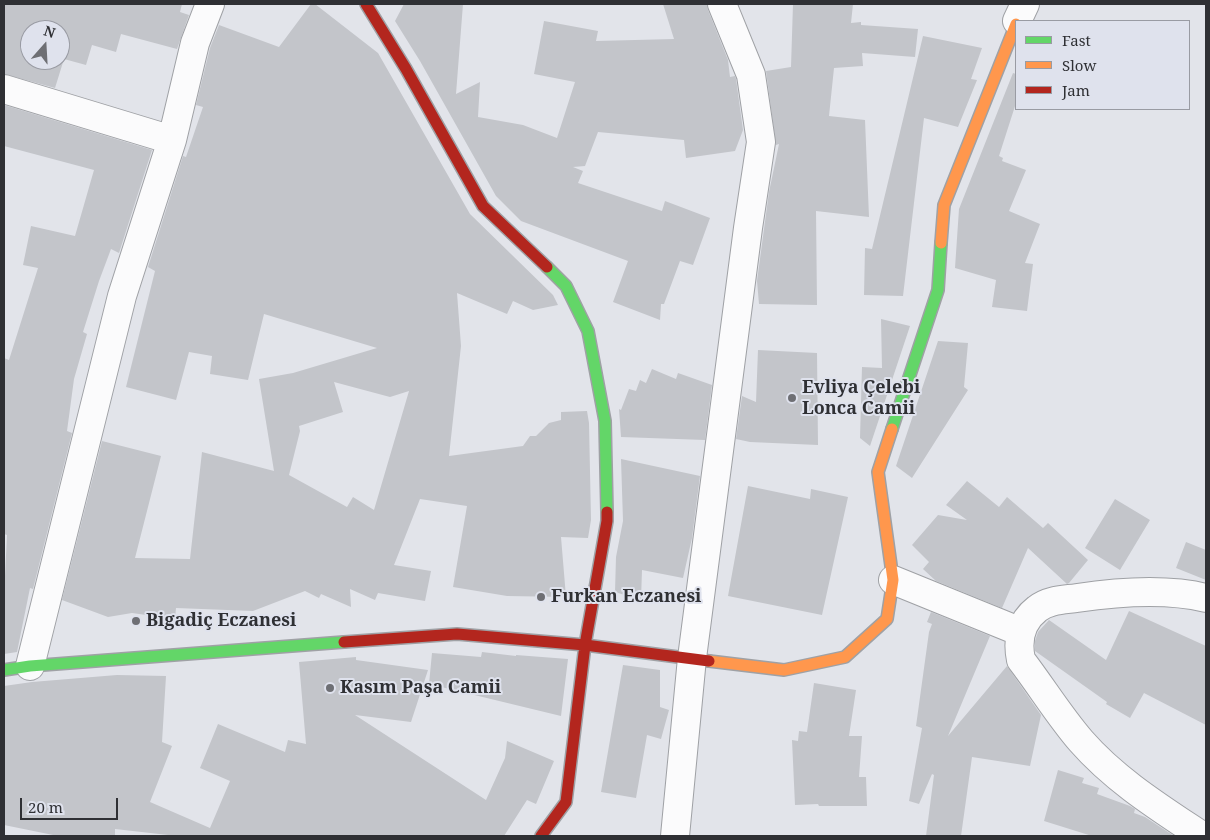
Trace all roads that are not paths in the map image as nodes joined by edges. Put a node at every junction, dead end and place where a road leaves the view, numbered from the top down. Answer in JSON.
{"nodes":[{"id":1,"x":210,"y":4,"type":"edge"},
{"id":2,"x":366,"y":4,"type":"edge"},
{"id":3,"x":722,"y":4,"type":"edge"},
{"id":4,"x":1024,"y":4,"type":"edge"},
{"id":5,"x":1018,"y":20,"type":"edge"},
{"id":6,"x":1015,"y":28,"type":"edge"},
{"id":7,"x":4,"y":89,"type":"edge"},
{"id":8,"x":172,"y":140,"type":"junction"},
{"id":9,"x":892,"y":580,"type":"junction"},
{"id":10,"x":1206,"y":598,"type":"edge"},
{"id":11,"x":1021,"y":632,"type":"junction"},
{"id":12,"x":585,"y":645,"type":"junction"},
{"id":13,"x":692,"y":658,"type":"junction"},
{"id":14,"x":30,"y":666,"type":"junction"},
{"id":15,"x":4,"y":670,"type":"edge"},
{"id":16,"x":541,"y":836,"type":"edge"},
{"id":17,"x":675,"y":836,"type":"edge"},
{"id":18,"x":1202,"y":836,"type":"edge"}],
"edges":[{"from":1,"to":8,"type":"street"},
{"from":2,"to":12,"type":"street"},
{"from":3,"to":13,"type":"street"},
{"from":4,"to":5,"type":"street"},
{"from":6,"to":9,"type":"street"},
{"from":7,"to":8,"type":"street"},
{"from":8,"to":14,"type":"street"},
{"from":9,"to":11,"type":"street"},
{"from":9,"to":13,"type":"street"},
{"from":10,"to":11,"type":"street"},
{"from":11,"to":18,"type":"street"},
{"from":12,"to":13,"type":"street"},
{"from":12,"to":14,"type":"street"},
{"from":12,"to":16,"type":"street"},
{"from":13,"to":17,"type":"street"},
{"from":14,"to":15,"type":"street"}]}
